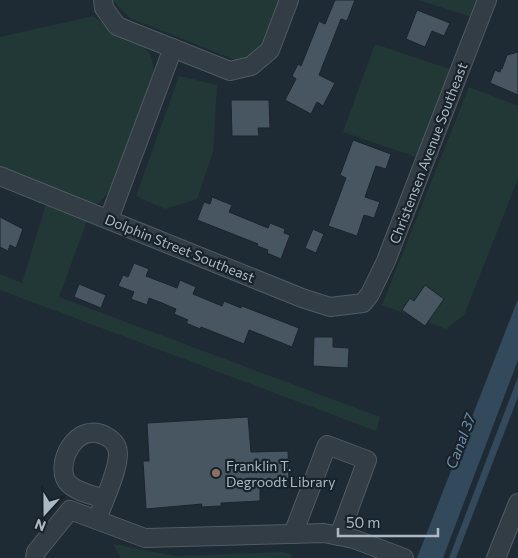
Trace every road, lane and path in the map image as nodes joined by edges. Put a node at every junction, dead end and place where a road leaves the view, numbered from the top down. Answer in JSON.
{"nodes":[{"id":1,"x":103,"y":0,"type":"edge"},
{"id":2,"x":290,"y":0,"type":"edge"},
{"id":3,"x":487,"y":0,"type":"edge"},
{"id":4,"x":173,"y":48,"type":"junction"},
{"id":5,"x":0,"y":176,"type":"edge"},
{"id":6,"x":109,"y":219,"type":"junction"},
{"id":7,"x":363,"y":303,"type":"joint"},
{"id":8,"x":104,"y":499,"type":"dead end"},
{"id":9,"x":518,"y":503,"type":"edge"},
{"id":10,"x":96,"y":520,"type":"junction"},
{"id":11,"x":293,"y":534,"type":"junction"},
{"id":12,"x":339,"y":536,"type":"junction"},
{"id":13,"x":35,"y":558,"type":"edge"},
{"id":14,"x":404,"y":558,"type":"edge"},
{"id":15,"x":496,"y":558,"type":"edge"}],
"edges":[{"from":1,"to":4,"type":"street"},
{"from":2,"to":4,"type":"street"},
{"from":3,"to":7,"type":"street","name":"Christensen Avenue Southeast"},
{"from":4,"to":6,"type":"street"},
{"from":5,"to":6,"type":"street","name":"Dolphin Street Southeast"},
{"from":6,"to":7,"type":"street","name":"Dolphin Street Southeast"},
{"from":8,"to":10,"type":"street"},
{"from":9,"to":15,"type":"street"},
{"from":10,"to":11,"type":"street"},
{"from":10,"to":13,"type":"street"},
{"from":11,"to":12,"type":"street"},
{"from":11,"to":12,"type":"street"},
{"from":12,"to":14,"type":"street"}]}
